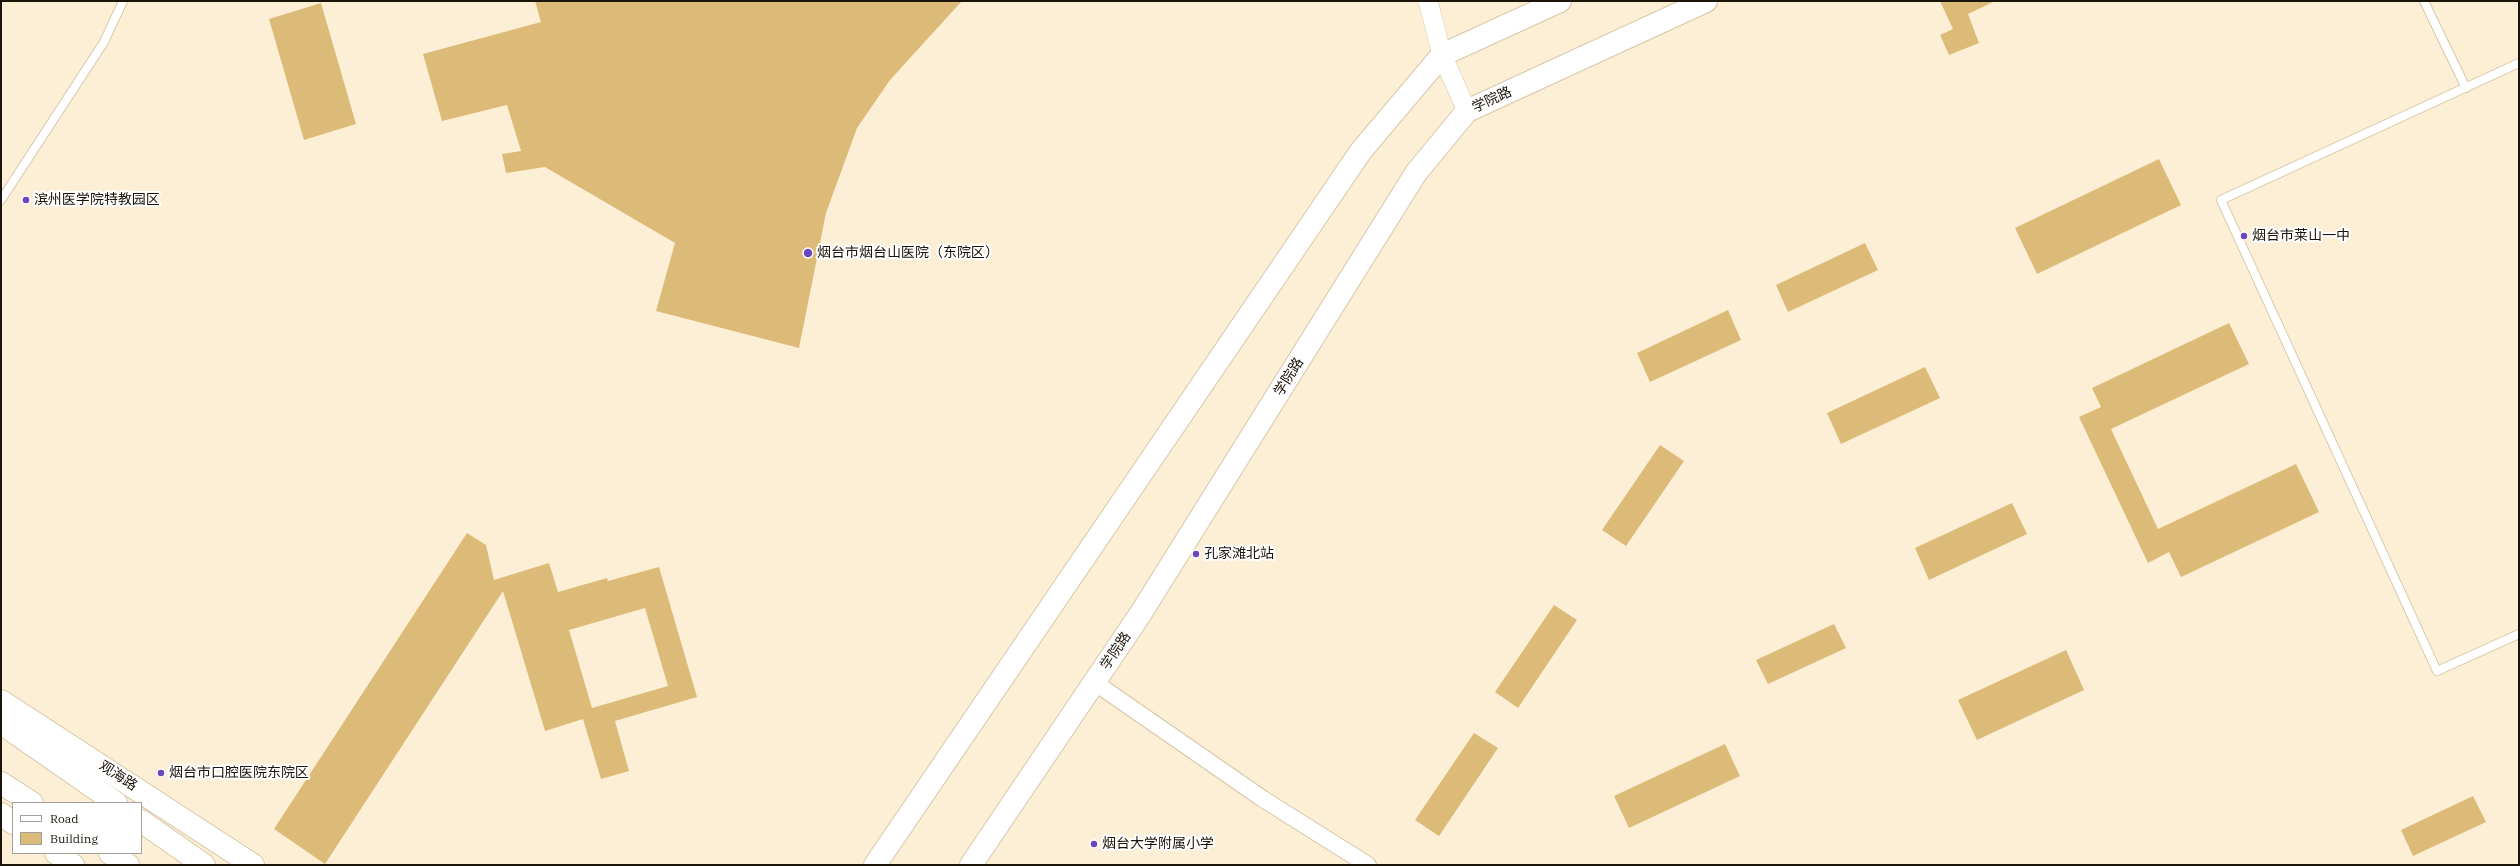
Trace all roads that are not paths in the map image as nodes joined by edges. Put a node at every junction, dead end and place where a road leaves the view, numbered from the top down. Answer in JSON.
{"nodes":[{"id":1,"x":124,"y":1,"type":"edge"},
{"id":2,"x":1428,"y":1,"type":"edge"},
{"id":3,"x":1560,"y":1,"type":"edge"},
{"id":4,"x":1706,"y":1,"type":"edge"},
{"id":5,"x":2424,"y":1,"type":"edge"},
{"id":6,"x":1442,"y":55,"type":"junction"},
{"id":7,"x":2519,"y":63,"type":"edge"},
{"id":8,"x":2466,"y":88,"type":"junction"},
{"id":9,"x":1467,"y":111,"type":"junction"},
{"id":10,"x":1,"y":200,"type":"edge"},
{"id":11,"x":2519,"y":634,"type":"edge"},
{"id":12,"x":1094,"y":682,"type":"junction"},
{"id":13,"x":1,"y":701,"type":"edge"},
{"id":14,"x":1,"y":723,"type":"edge"},
{"id":15,"x":1,"y":783,"type":"edge"},
{"id":16,"x":30,"y":802,"type":"edge"},
{"id":17,"x":115,"y":802,"type":"edge"},
{"id":18,"x":1,"y":814,"type":"edge"},
{"id":19,"x":12,"y":822,"type":"edge"},
{"id":20,"x":142,"y":822,"type":"edge"},
{"id":21,"x":58,"y":854,"type":"edge"},
{"id":22,"x":112,"y":854,"type":"edge"},
{"id":23,"x":74,"y":865,"type":"edge"},
{"id":24,"x":128,"y":865,"type":"edge"},
{"id":25,"x":204,"y":865,"type":"edge"},
{"id":26,"x":253,"y":865,"type":"edge"},
{"id":27,"x":875,"y":865,"type":"edge"},
{"id":28,"x":971,"y":865,"type":"edge"},
{"id":29,"x":1368,"y":865,"type":"edge"}],
"edges":[{"from":1,"to":10,"type":"lane"},
{"from":2,"to":6,"type":"street"},
{"from":3,"to":6,"type":"main road"},
{"from":4,"to":9,"type":"main road","name":"学院路"},
{"from":5,"to":8,"type":"lane"},
{"from":6,"to":9,"type":"street"},
{"from":6,"to":27,"type":"main road"},
{"from":7,"to":8,"type":"lane"},
{"from":8,"to":11,"type":"lane"},
{"from":9,"to":12,"type":"main road","name":"学院路"},
{"from":12,"to":28,"type":"main road","name":"学院路"},
{"from":12,"to":29,"type":"street"},
{"from":13,"to":26,"type":"main road","name":"观海路"},
{"from":14,"to":17,"type":"main road","name":"观海路"},
{"from":15,"to":16,"type":"main road"},
{"from":18,"to":19,"type":"main road"},
{"from":20,"to":25,"type":"main road"},
{"from":21,"to":23,"type":"main road"},
{"from":22,"to":24,"type":"main road"}]}
